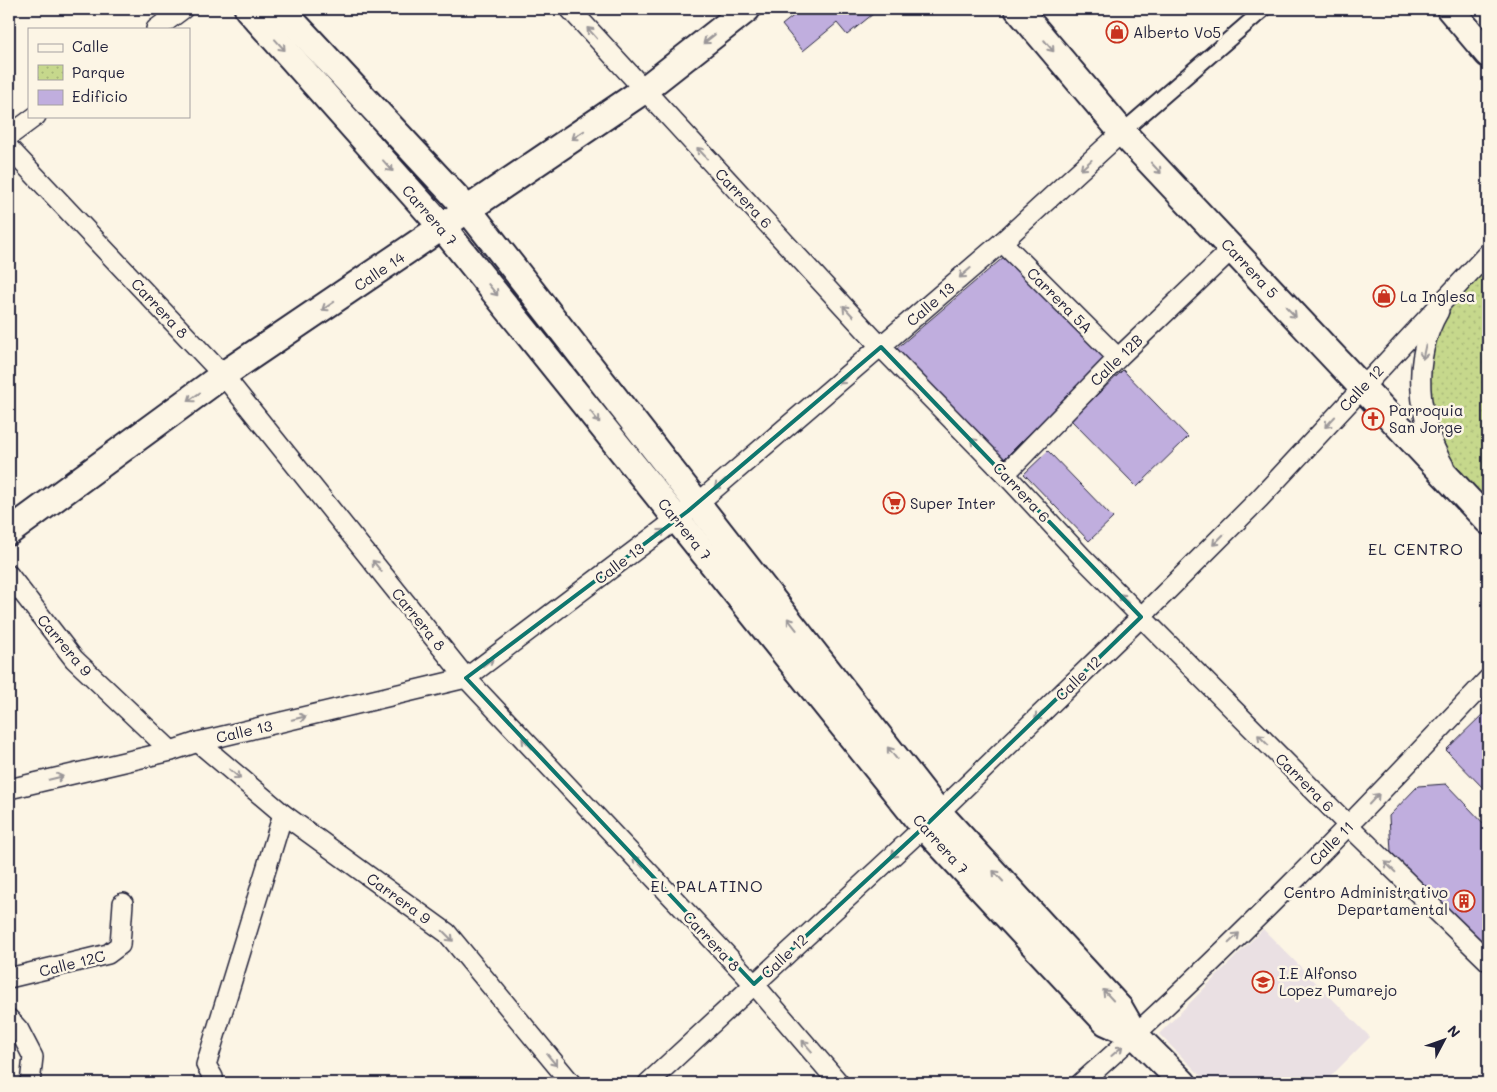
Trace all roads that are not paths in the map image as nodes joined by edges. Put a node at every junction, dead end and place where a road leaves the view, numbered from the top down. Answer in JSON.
{"nodes":[{"id":1,"x":183,"y":9,"type":"edge"},
{"id":2,"x":248,"y":9,"type":"edge"},
{"id":3,"x":280,"y":9,"type":"edge"},
{"id":4,"x":570,"y":9,"type":"edge"},
{"id":5,"x":747,"y":9,"type":"edge"},
{"id":6,"x":1018,"y":9,"type":"edge"},
{"id":7,"x":1264,"y":9,"type":"edge"},
{"id":8,"x":1450,"y":9,"type":"edge"},
{"id":9,"x":157,"y":28,"type":"edge"},
{"id":10,"x":1488,"y":54,"type":"edge"},
{"id":11,"x":644,"y":90,"type":"junction"},
{"id":12,"x":33,"y":118,"type":"edge"},
{"id":13,"x":1122,"y":132,"type":"junction"},
{"id":14,"x":9,"y":136,"type":"edge"},
{"id":15,"x":9,"y":148,"type":"edge"},
{"id":16,"x":469,"y":210,"type":"junction"},
{"id":17,"x":443,"y":228,"type":"junction"},
{"id":18,"x":1002,"y":242,"type":"junction"},
{"id":19,"x":1231,"y":250,"type":"junction"},
{"id":20,"x":1488,"y":253,"type":"edge"},
{"id":21,"x":1488,"y":261,"type":"edge"},
{"id":22,"x":1462,"y":279,"type":"junction"},
{"id":23,"x":881,"y":347,"type":"junction"},
{"id":24,"x":1118,"y":358,"type":"junction"},
{"id":25,"x":223,"y":376,"type":"junction"},
{"id":26,"x":1363,"y":386,"type":"junction"},
{"id":27,"x":1005,"y":474,"type":"junction"},
{"id":28,"x":1459,"y":490,"type":"junction"},
{"id":29,"x":698,"y":503,"type":"junction"},
{"id":30,"x":1488,"y":510,"type":"edge"},
{"id":31,"x":677,"y":520,"type":"junction"},
{"id":32,"x":1488,"y":521,"type":"edge"},
{"id":33,"x":9,"y":532,"type":"edge"},
{"id":34,"x":9,"y":575,"type":"edge"},
{"id":35,"x":1142,"y":617,"type":"junction"},
{"id":36,"x":466,"y":678,"type":"junction"},
{"id":37,"x":1488,"y":679,"type":"edge"},
{"id":38,"x":198,"y":742,"type":"junction"},
{"id":39,"x":171,"y":751,"type":"junction"},
{"id":40,"x":9,"y":789,"type":"edge"},
{"id":41,"x":283,"y":814,"type":"junction"},
{"id":42,"x":932,"y":820,"type":"junction"},
{"id":43,"x":1349,"y":826,"type":"junction"},
{"id":44,"x":123,"y":903,"type":"dead end"},
{"id":45,"x":1488,"y":961,"type":"edge"},
{"id":46,"x":9,"y":978,"type":"edge"},
{"id":47,"x":754,"y":984,"type":"junction"},
{"id":48,"x":9,"y":1019,"type":"edge"},
{"id":49,"x":1135,"y":1035,"type":"junction"},
{"id":50,"x":212,"y":1080,"type":"edge"},
{"id":51,"x":30,"y":1083,"type":"edge"},
{"id":52,"x":571,"y":1083,"type":"edge"},
{"id":53,"x":648,"y":1083,"type":"edge"},
{"id":54,"x":839,"y":1083,"type":"edge"},
{"id":55,"x":1080,"y":1083,"type":"edge"},
{"id":56,"x":1184,"y":1083,"type":"edge"}],
"edges":[{"from":1,"to":9,"type":"street"},
{"from":2,"to":17,"type":"main road","name":"Carrera 7","one_way":true},
{"from":3,"to":16,"type":"main road","name":"Carrera 7"},
{"from":11,"to":4,"type":"street","name":"Carrera 6","one_way":true},
{"from":5,"to":11,"type":"main road","name":"Calle 14","one_way":true},
{"from":6,"to":13,"type":"main road","name":"Carrera 5","one_way":true},
{"from":7,"to":13,"type":"street"},
{"from":8,"to":10,"type":"main road"},
{"from":11,"to":16,"type":"main road","name":"Calle 14","one_way":true},
{"from":23,"to":11,"type":"street","name":"Carrera 6","one_way":true},
{"from":12,"to":14,"type":"street"},
{"from":13,"to":18,"type":"street","name":"Calle 13","one_way":true},
{"from":13,"to":19,"type":"main road","name":"Carrera 5","one_way":true},
{"from":15,"to":25,"type":"street","name":"Carrera 8"},
{"from":16,"to":17,"type":"main road","name":"Calle 14"},
{"from":16,"to":29,"type":"main road","name":"Carrera 7"},
{"from":17,"to":25,"type":"main road","name":"Calle 14","one_way":true},
{"from":17,"to":31,"type":"main road","name":"Carrera 7","one_way":true},
{"from":18,"to":23,"type":"street","name":"Calle 13","one_way":true},
{"from":18,"to":24,"type":"street","name":"Carrera 5A"},
{"from":19,"to":24,"type":"street","name":"Calle 12B"},
{"from":19,"to":26,"type":"main road","name":"Carrera 5","one_way":true},
{"from":20,"to":22,"type":"street","name":"Calle 12"},
{"from":21,"to":22,"type":"street"},
{"from":22,"to":26,"type":"street","name":"Calle 12"},
{"from":22,"to":28,"type":"street","one_way":true},
{"from":27,"to":23,"type":"street","name":"Carrera 6","one_way":true},
{"from":23,"to":29,"type":"street","name":"Calle 13","one_way":true},
{"from":24,"to":27,"type":"street","name":"Calle 12B"},
{"from":25,"to":33,"type":"main road","name":"Calle 14","one_way":true},
{"from":36,"to":25,"type":"street","name":"Carrera 8","one_way":true},
{"from":26,"to":28,"type":"main road","name":"Carrera 5"},
{"from":26,"to":35,"type":"street","name":"Calle 12","one_way":true},
{"from":35,"to":27,"type":"street","name":"Carrera 6","one_way":true},
{"from":28,"to":30,"type":"street"},
{"from":28,"to":32,"type":"main road","name":"Carrera 5"},
{"from":29,"to":31,"type":"street","name":"Calle 13"},
{"from":42,"to":29,"type":"main road","name":"Carrera 7","one_way":true},
{"from":36,"to":31,"type":"street","name":"Calle 13","one_way":true},
{"from":31,"to":42,"type":"main road","name":"Carrera 7"},
{"from":34,"to":39,"type":"street","name":"Carrera 9"},
{"from":35,"to":42,"type":"street","name":"Calle 12","one_way":true},
{"from":43,"to":35,"type":"street","name":"Carrera 6","one_way":true},
{"from":38,"to":36,"type":"street","name":"Calle 13","one_way":true},
{"from":47,"to":36,"type":"street","name":"Carrera 8","one_way":true},
{"from":43,"to":37,"type":"street","name":"Calle 11","one_way":true},
{"from":38,"to":39,"type":"street","name":"Calle 13"},
{"from":38,"to":41,"type":"street","name":"Carrera 9","one_way":true},
{"from":40,"to":39,"type":"street","name":"Calle 13","one_way":true},
{"from":41,"to":50,"type":"street"},
{"from":41,"to":52,"type":"street","name":"Carrera 9","one_way":true},
{"from":42,"to":47,"type":"street","name":"Calle 12","one_way":true},
{"from":42,"to":49,"type":"main road","name":"Carrera 7"},
{"from":45,"to":43,"type":"street","name":"Carrera 6","one_way":true},
{"from":49,"to":43,"type":"street","name":"Calle 11","one_way":true},
{"from":44,"to":46,"type":"street","name":"Calle 12C"},
{"from":47,"to":53,"type":"street","name":"Calle 12"},
{"from":54,"to":47,"type":"street","name":"Carrera 8","one_way":true},
{"from":48,"to":51,"type":"street"},
{"from":55,"to":49,"type":"street","name":"Calle 11","one_way":true},
{"from":49,"to":56,"type":"main road","name":"Carrera 7"}]}
